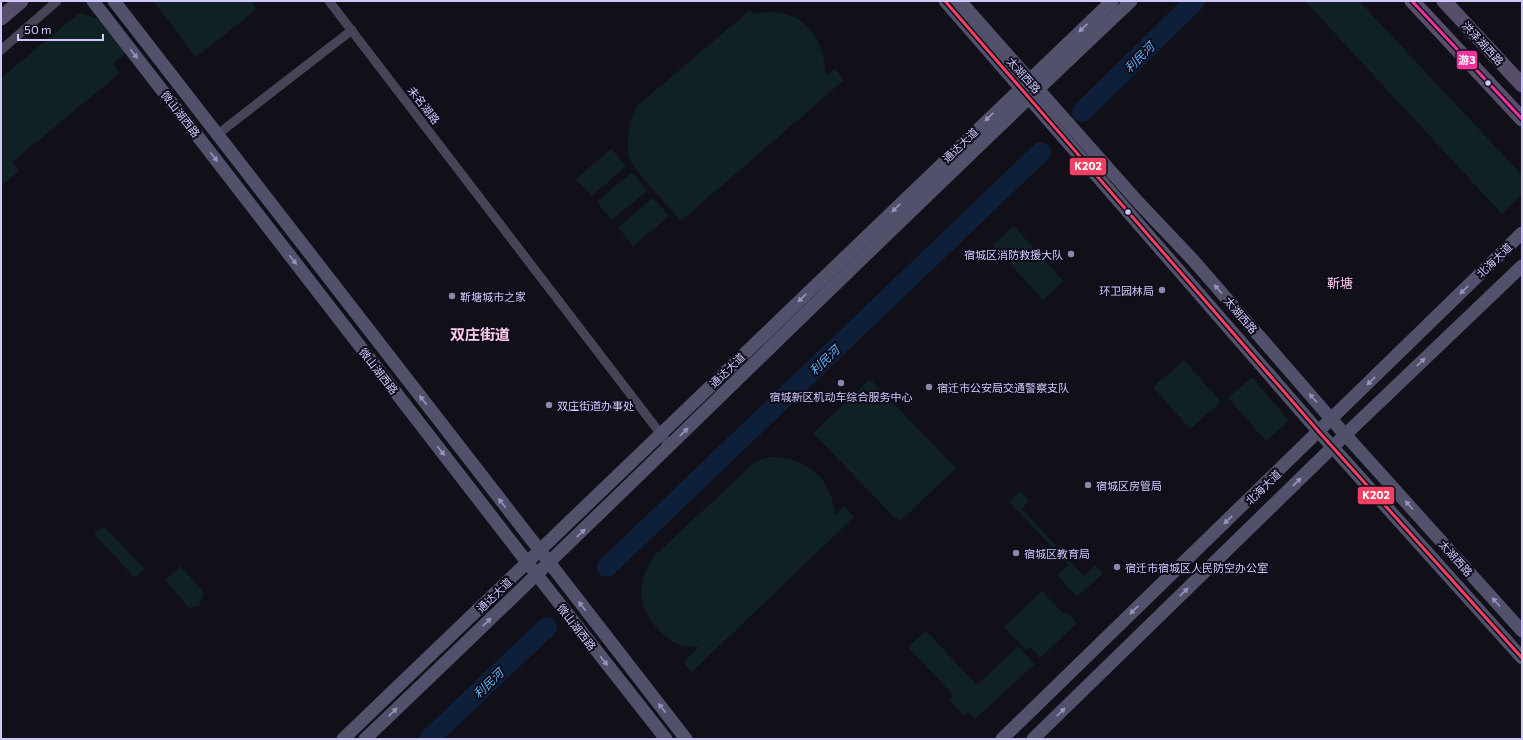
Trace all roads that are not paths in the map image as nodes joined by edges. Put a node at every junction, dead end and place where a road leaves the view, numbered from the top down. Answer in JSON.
{"nodes":[{"id":1,"x":21,"y":1,"type":"edge"},
{"id":2,"x":57,"y":1,"type":"edge"},
{"id":3,"x":93,"y":1,"type":"edge"},
{"id":4,"x":114,"y":1,"type":"edge"},
{"id":5,"x":329,"y":1,"type":"edge"},
{"id":6,"x":945,"y":1,"type":"edge"},
{"id":7,"x":960,"y":1,"type":"edge"},
{"id":8,"x":1112,"y":1,"type":"edge"},
{"id":9,"x":1131,"y":1,"type":"edge"},
{"id":10,"x":1412,"y":1,"type":"edge"},
{"id":11,"x":1444,"y":1,"type":"edge"},
{"id":12,"x":1,"y":18,"type":"edge"},
{"id":13,"x":352,"y":30,"type":"junction"},
{"id":14,"x":1,"y":50,"type":"edge"},
{"id":15,"x":1522,"y":85,"type":"edge"},
{"id":16,"x":1029,"y":88,"type":"junction"},
{"id":17,"x":1522,"y":118,"type":"edge"},
{"id":18,"x":218,"y":134,"type":"junction"},
{"id":19,"x":1519,"y":240,"type":"edge"},
{"id":20,"x":1522,"y":266,"type":"edge"},
{"id":21,"x":1332,"y":420,"type":"junction"},
{"id":22,"x":1320,"y":432,"type":"junction"},
{"id":23,"x":661,"y":434,"type":"junction"},
{"id":24,"x":1345,"y":435,"type":"junction"},
{"id":25,"x":670,"y":446,"type":"junction"},
{"id":26,"x":1333,"y":446,"type":"junction"},
{"id":27,"x":1262,"y":487,"type":"junction"},
{"id":28,"x":1276,"y":502,"type":"junction"},
{"id":29,"x":540,"y":551,"type":"junction"},
{"id":30,"x":527,"y":563,"type":"junction"},
{"id":31,"x":549,"y":564,"type":"junction"},
{"id":32,"x":537,"y":575,"type":"junction"},
{"id":33,"x":1522,"y":631,"type":"edge"},
{"id":34,"x":1522,"y":658,"type":"edge"},
{"id":35,"x":342,"y":739,"type":"edge"},
{"id":36,"x":365,"y":739,"type":"edge"},
{"id":37,"x":666,"y":739,"type":"edge"},
{"id":38,"x":686,"y":739,"type":"edge"},
{"id":39,"x":1002,"y":739,"type":"edge"},
{"id":40,"x":1033,"y":739,"type":"edge"}],
"edges":[{"from":1,"to":12,"type":"main road"},
{"from":2,"to":14,"type":"street"},
{"from":3,"to":30,"type":"street","name":"微山湖西路","one_way":true},
{"from":4,"to":18,"type":"street","name":"微山湖西路"},
{"from":5,"to":13,"type":"street","name":"未名湖路"},
{"from":6,"to":16,"type":"street","name":"太湖西路"},
{"from":7,"to":16,"type":"street","name":"太湖西路"},
{"from":8,"to":16,"type":"street","name":"通达大道","one_way":true},
{"from":9,"to":16,"type":"street","name":"通达大道"},
{"from":10,"to":17,"type":"main road"},
{"from":11,"to":15,"type":"main road","name":"洪泽湖西路"},
{"from":13,"to":18,"type":"street"},
{"from":13,"to":23,"type":"street","name":"未名湖路"},
{"from":21,"to":16,"type":"street","name":"太湖西路","one_way":true},
{"from":16,"to":22,"type":"street","name":"太湖西路"},
{"from":16,"to":23,"type":"street","name":"通达大道","one_way":true},
{"from":25,"to":16,"type":"street","name":"通达大道","one_way":true},
{"from":29,"to":18,"type":"street","name":"微山湖西路","one_way":true},
{"from":19,"to":21,"type":"street","name":"北海大道","one_way":true},
{"from":24,"to":20,"type":"street","name":"北海大道","one_way":true},
{"from":21,"to":22,"type":"street","name":"北海大道"},
{"from":21,"to":24,"type":"street","name":"太湖西路"},
{"from":22,"to":26,"type":"street","name":"太湖西路"},
{"from":22,"to":27,"type":"street","name":"北海大道"},
{"from":23,"to":25,"type":"street","name":"未名湖路"},
{"from":23,"to":29,"type":"street","name":"通达大道"},
{"from":24,"to":26,"type":"street","name":"北海大道"},
{"from":33,"to":24,"type":"street","name":"太湖西路","one_way":true},
{"from":31,"to":25,"type":"street","name":"通达大道","one_way":true},
{"from":28,"to":26,"type":"street","name":"北海大道","one_way":true},
{"from":26,"to":34,"type":"street","name":"太湖西路"},
{"from":27,"to":28,"type":"street"},
{"from":27,"to":39,"type":"street","name":"北海大道","one_way":true},
{"from":40,"to":28,"type":"street","name":"北海大道","one_way":true},
{"from":29,"to":30,"type":"street","name":"通达大道"},
{"from":29,"to":31,"type":"street","name":"微山湖西路"},
{"from":30,"to":32,"type":"street","name":"微山湖西路"},
{"from":30,"to":35,"type":"street","name":"通达大道"},
{"from":31,"to":32,"type":"street","name":"通达大道"},
{"from":38,"to":31,"type":"street","name":"微山湖西路","one_way":true},
{"from":36,"to":32,"type":"street","name":"通达大道","one_way":true},
{"from":32,"to":37,"type":"street","name":"微山湖西路","one_way":true}]}
